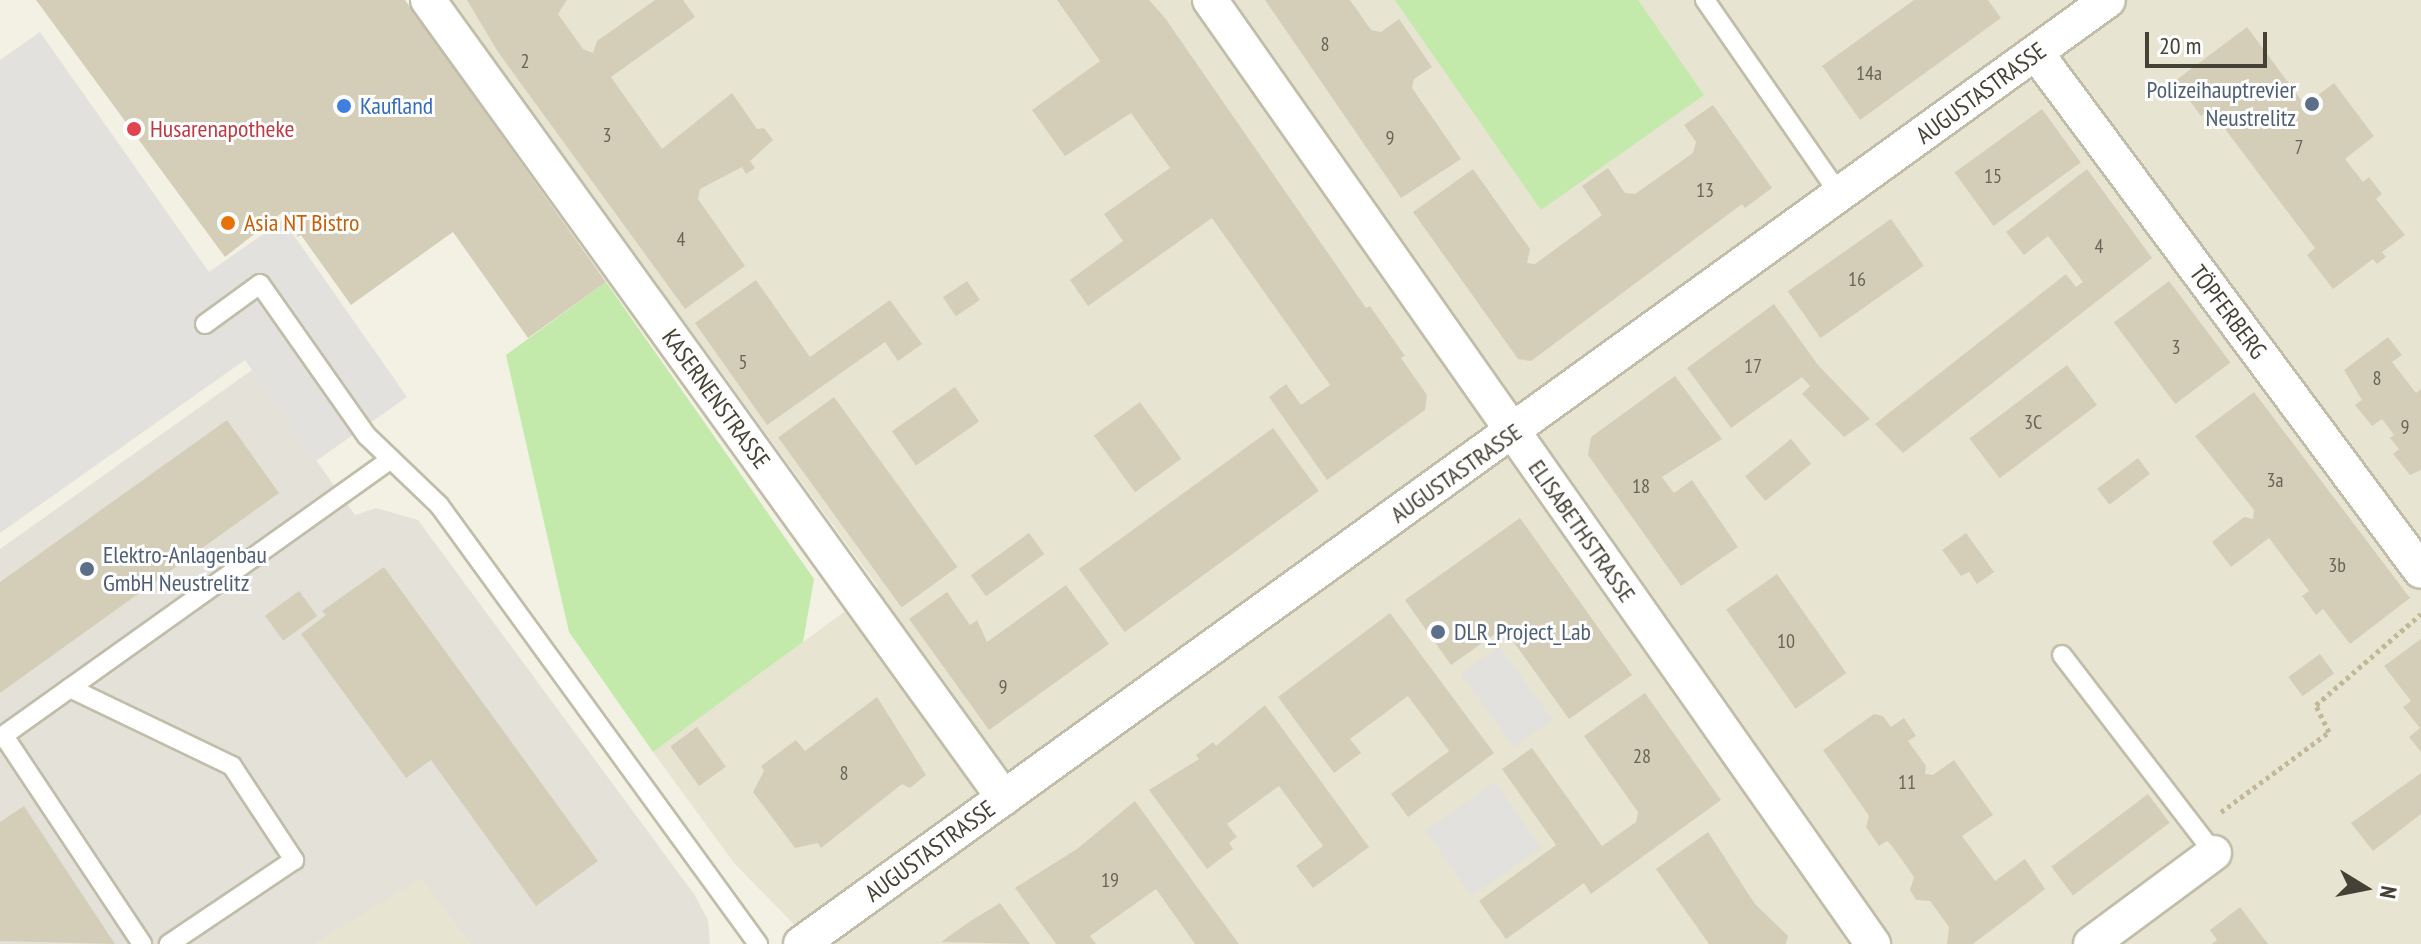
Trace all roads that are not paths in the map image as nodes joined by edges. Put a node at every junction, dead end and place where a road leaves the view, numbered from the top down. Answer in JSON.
{"nodes":[{"id":1,"x":428,"y":0,"type":"edge"},
{"id":2,"x":1210,"y":0,"type":"edge"},
{"id":3,"x":1705,"y":0,"type":"edge"},
{"id":4,"x":2108,"y":0,"type":"edge"},
{"id":5,"x":2036,"y":53,"type":"junction"},
{"id":6,"x":1840,"y":195,"type":"junction"},
{"id":7,"x":205,"y":324,"type":"dead end"},
{"id":8,"x":1513,"y":432,"type":"junction"},
{"id":9,"x":391,"y":459,"type":"junction"},
{"id":10,"x":2421,"y":571,"type":"edge"},
{"id":11,"x":2062,"y":655,"type":"dead end"},
{"id":12,"x":70,"y":688,"type":"junction"},
{"id":13,"x":2,"y":737,"type":"edge"},
{"id":14,"x":1004,"y":798,"type":"junction"},
{"id":15,"x":2206,"y":842,"type":"joint"},
{"id":16,"x":142,"y":944,"type":"edge"},
{"id":17,"x":169,"y":944,"type":"edge"},
{"id":18,"x":758,"y":944,"type":"edge"},
{"id":19,"x":801,"y":944,"type":"edge"},
{"id":20,"x":1873,"y":944,"type":"edge"},
{"id":21,"x":2091,"y":944,"type":"edge"}],
"edges":[{"from":1,"to":14,"type":"street","name":"KASERNENSTRASSE"},
{"from":2,"to":8,"type":"street","name":"ELISABETHSTRASSE"},
{"from":3,"to":6,"type":"lane"},
{"from":4,"to":5,"type":"street","name":"AUGUSTASTRASSE"},
{"from":5,"to":6,"type":"street","name":"AUGUSTASTRASSE"},
{"from":5,"to":10,"type":"street","name":"TÖPFERBERG"},
{"from":6,"to":8,"type":"street","name":"AUGUSTASTRASSE"},
{"from":7,"to":9,"type":"lane"},
{"from":8,"to":14,"type":"street","name":"AUGUSTASTRASSE"},
{"from":8,"to":20,"type":"street","name":"ELISABETHSTRASSE"},
{"from":9,"to":12,"type":"lane"},
{"from":9,"to":18,"type":"lane"},
{"from":11,"to":15,"type":"lane"},
{"from":12,"to":13,"type":"lane"},
{"from":12,"to":17,"type":"lane"},
{"from":13,"to":16,"type":"lane"},
{"from":14,"to":19,"type":"street","name":"AUGUSTASTRASSE"},
{"from":15,"to":21,"type":"street"}]}
